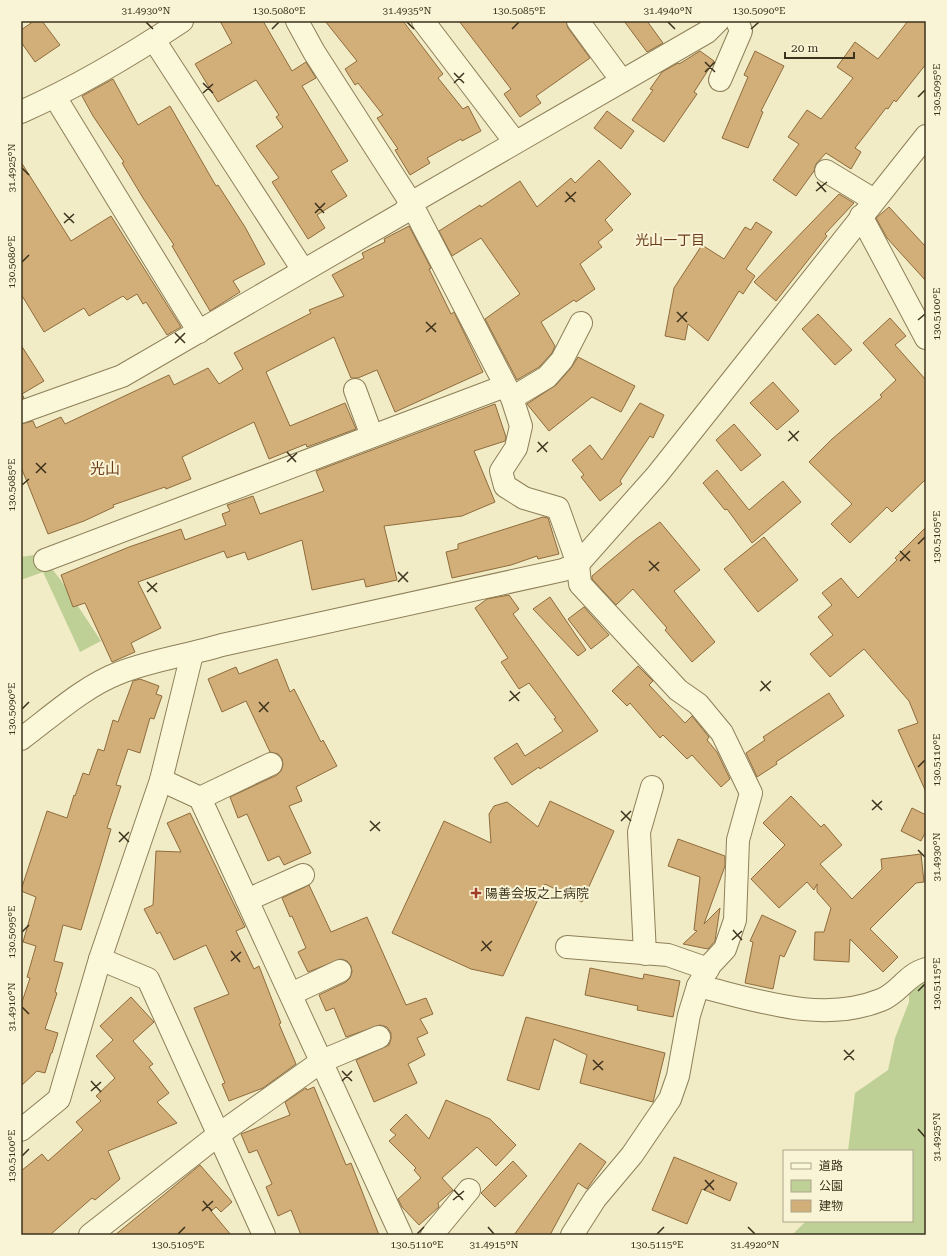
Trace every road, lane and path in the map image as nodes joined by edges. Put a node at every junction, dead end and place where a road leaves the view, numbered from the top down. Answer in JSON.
{"nodes":[{"id":1,"x":182,"y":21,"type":"edge"},
{"id":2,"x":297,"y":21,"type":"edge"},
{"id":3,"x":423,"y":21,"type":"edge"},
{"id":4,"x":578,"y":21,"type":"edge"},
{"id":5,"x":718,"y":21,"type":"edge"},
{"id":6,"x":737,"y":21,"type":"edge"},
{"id":7,"x":154,"y":40,"type":"junction"},
{"id":8,"x":720,"y":80,"type":"dead end"},
{"id":9,"x":622,"y":81,"type":"junction"},
{"id":10,"x":55,"y":97,"type":"junction"},
{"id":11,"x":21,"y":112,"type":"edge"},
{"id":12,"x":926,"y":136,"type":"edge"},
{"id":13,"x":515,"y":142,"type":"junction"},
{"id":14,"x":826,"y":171,"type":"dead end"},
{"id":15,"x":411,"y":204,"type":"junction"},
{"id":16,"x":868,"y":208,"type":"junction"},
{"id":17,"x":303,"y":270,"type":"junction"},
{"id":18,"x":581,"y":324,"type":"dead end"},
{"id":19,"x":199,"y":332,"type":"junction"},
{"id":20,"x":926,"y":338,"type":"edge"},
{"id":21,"x":355,"y":390,"type":"dead end"},
{"id":22,"x":508,"y":392,"type":"junction"},
{"id":23,"x":21,"y":412,"type":"edge"},
{"id":24,"x":372,"y":436,"type":"junction"},
{"id":25,"x":45,"y":560,"type":"dead end"},
{"id":26,"x":578,"y":564,"type":"junction"},
{"id":27,"x":192,"y":654,"type":"junction"},
{"id":28,"x":21,"y":739,"type":"edge"},
{"id":29,"x":271,"y":764,"type":"dead end"},
{"id":30,"x":161,"y":780,"type":"junction"},
{"id":31,"x":652,"y":787,"type":"dead end"},
{"id":32,"x":200,"y":798,"type":"junction"},
{"id":33,"x":303,"y":875,"type":"dead end"},
{"id":34,"x":247,"y":900,"type":"junction"},
{"id":35,"x":567,"y":947,"type":"dead end"},
{"id":36,"x":645,"y":954,"type":"junction"},
{"id":37,"x":100,"y":959,"type":"junction"},
{"id":38,"x":926,"y":969,"type":"edge"},
{"id":39,"x":340,"y":971,"type":"dead end"},
{"id":40,"x":703,"y":977,"type":"junction"},
{"id":41,"x":291,"y":994,"type":"junction"},
{"id":42,"x":379,"y":1037,"type":"dead end"},
{"id":43,"x":322,"y":1061,"type":"junction"},
{"id":44,"x":21,"y":1130,"type":"edge"},
{"id":45,"x":218,"y":1135,"type":"junction"},
{"id":46,"x":469,"y":1190,"type":"dead end"},
{"id":47,"x":90,"y":1235,"type":"edge"},
{"id":48,"x":264,"y":1235,"type":"edge"},
{"id":49,"x":401,"y":1235,"type":"edge"},
{"id":50,"x":432,"y":1235,"type":"edge"},
{"id":51,"x":572,"y":1235,"type":"edge"}],
"edges":[{"from":1,"to":7,"type":"street"},
{"from":2,"to":15,"type":"street"},
{"from":3,"to":13,"type":"street"},
{"from":4,"to":9,"type":"street"},
{"from":5,"to":9,"type":"street"},
{"from":6,"to":8,"type":"street"},
{"from":7,"to":10,"type":"street"},
{"from":7,"to":17,"type":"street"},
{"from":9,"to":13,"type":"street"},
{"from":10,"to":11,"type":"street"},
{"from":10,"to":19,"type":"street"},
{"from":12,"to":16,"type":"street"},
{"from":13,"to":15,"type":"street"},
{"from":14,"to":16,"type":"street"},
{"from":15,"to":17,"type":"street"},
{"from":15,"to":22,"type":"street"},
{"from":16,"to":20,"type":"street"},
{"from":16,"to":26,"type":"street"},
{"from":17,"to":19,"type":"street"},
{"from":18,"to":22,"type":"street"},
{"from":19,"to":23,"type":"street"},
{"from":21,"to":24,"type":"street"},
{"from":22,"to":24,"type":"street"},
{"from":22,"to":26,"type":"street"},
{"from":24,"to":25,"type":"street"},
{"from":26,"to":27,"type":"street"},
{"from":26,"to":40,"type":"street"},
{"from":27,"to":28,"type":"street"},
{"from":27,"to":30,"type":"street"},
{"from":29,"to":32,"type":"street"},
{"from":30,"to":32,"type":"street"},
{"from":30,"to":37,"type":"street"},
{"from":31,"to":36,"type":"street"},
{"from":32,"to":34,"type":"street"},
{"from":33,"to":34,"type":"street"},
{"from":34,"to":41,"type":"street"},
{"from":35,"to":36,"type":"street"},
{"from":36,"to":40,"type":"street"},
{"from":37,"to":44,"type":"street"},
{"from":37,"to":45,"type":"street"},
{"from":38,"to":40,"type":"street"},
{"from":39,"to":41,"type":"street"},
{"from":40,"to":51,"type":"street"},
{"from":41,"to":43,"type":"street"},
{"from":42,"to":43,"type":"street"},
{"from":43,"to":45,"type":"street"},
{"from":43,"to":49,"type":"street"},
{"from":45,"to":47,"type":"street"},
{"from":45,"to":48,"type":"street"},
{"from":46,"to":50,"type":"street"}]}
